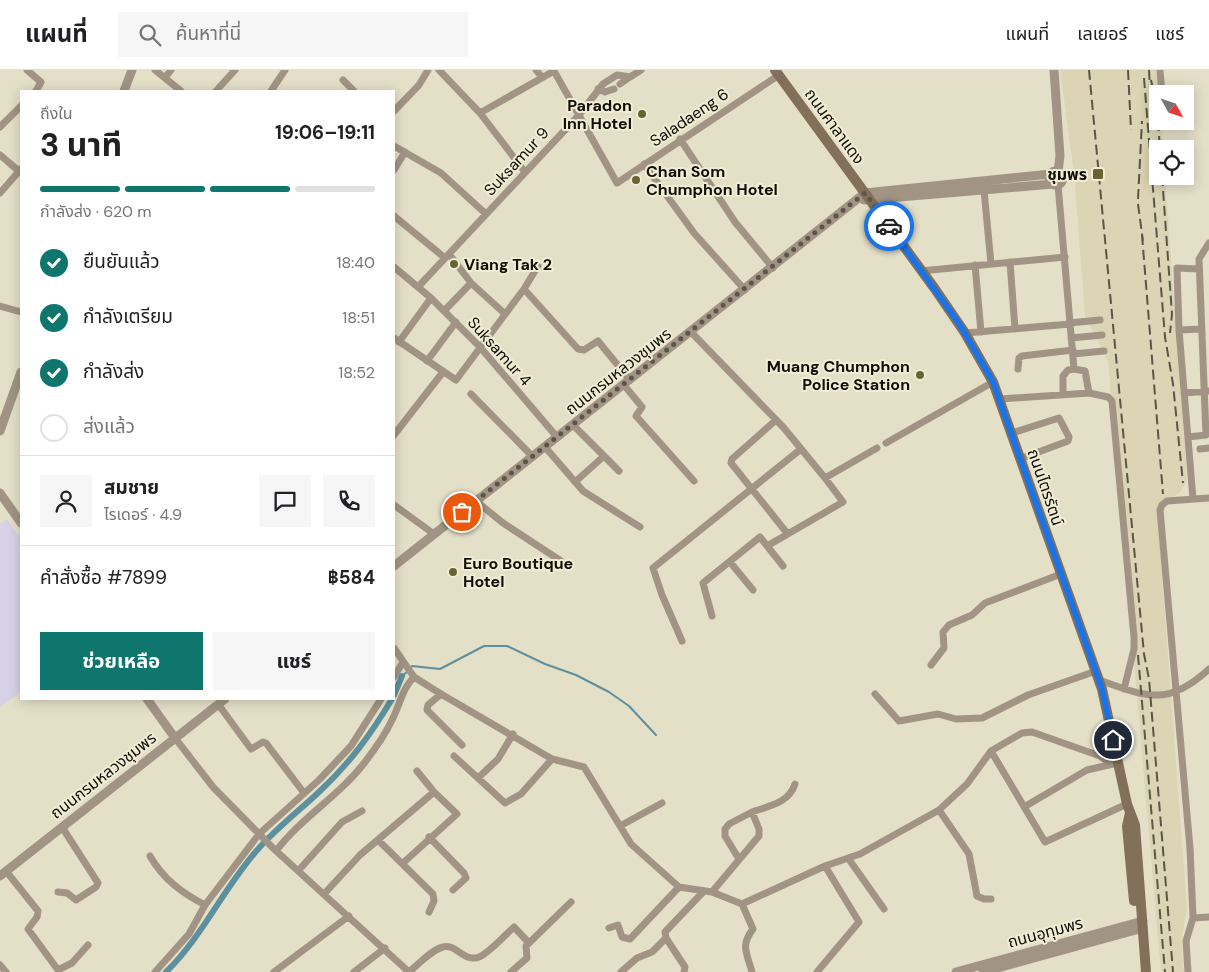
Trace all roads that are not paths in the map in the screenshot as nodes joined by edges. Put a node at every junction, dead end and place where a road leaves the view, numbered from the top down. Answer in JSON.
{"nodes":[{"id":1,"x":26,"y":70,"type":"edge"},
{"id":2,"x":132,"y":70,"type":"edge"},
{"id":3,"x":155,"y":70,"type":"edge"},
{"id":4,"x":171,"y":70,"type":"edge"},
{"id":5,"x":234,"y":70,"type":"edge"},
{"id":6,"x":285,"y":70,"type":"edge"},
{"id":7,"x":428,"y":70,"type":"edge"},
{"id":8,"x":439,"y":70,"type":"edge"},
{"id":9,"x":536,"y":70,"type":"edge"},
{"id":10,"x":641,"y":70,"type":"edge"},
{"id":11,"x":1054,"y":70,"type":"edge"},
{"id":12,"x":1160,"y":70,"type":"edge"},
{"id":13,"x":554,"y":71,"type":"edge"},
{"id":14,"x":777,"y":72,"type":"edge"},
{"id":15,"x":542,"y":77,"type":"junction"},
{"id":16,"x":630,"y":77,"type":"junction"},
{"id":17,"x":165,"y":78,"type":"junction"},
{"id":18,"x":343,"y":80,"type":"dead end"},
{"id":19,"x":1161,"y":85,"type":"edge"},
{"id":20,"x":598,"y":89,"type":"junction"},
{"id":21,"x":36,"y":90,"type":"edge"},
{"id":22,"x":124,"y":90,"type":"edge"},
{"id":23,"x":180,"y":90,"type":"edge"},
{"id":24,"x":217,"y":90,"type":"edge"},
{"id":25,"x":272,"y":90,"type":"edge"},
{"id":26,"x":353,"y":90,"type":"edge"},
{"id":27,"x":20,"y":107,"type":"edge"},
{"id":28,"x":395,"y":110,"type":"edge"},
{"id":29,"x":480,"y":114,"type":"junction"},
{"id":30,"x":579,"y":115,"type":"junction"},
{"id":31,"x":0,"y":127,"type":"edge"},
{"id":32,"x":680,"y":139,"type":"junction"},
{"id":33,"x":395,"y":147,"type":"edge"},
{"id":34,"x":405,"y":152,"type":"junction"},
{"id":35,"x":0,"y":155,"type":"edge"},
{"id":36,"x":644,"y":164,"type":"junction"},
{"id":37,"x":395,"y":168,"type":"edge"},
{"id":38,"x":20,"y":170,"type":"edge"},
{"id":39,"x":20,"y":172,"type":"edge"},
{"id":40,"x":526,"y":172,"type":"junction"},
{"id":41,"x":1054,"y":173,"type":"junction"},
{"id":42,"x":983,"y":181,"type":"junction"},
{"id":43,"x":1056,"y":184,"type":"junction"},
{"id":44,"x":934,"y":190,"type":"junction"},
{"id":45,"x":984,"y":190,"type":"junction"},
{"id":46,"x":0,"y":193,"type":"edge"},
{"id":47,"x":865,"y":198,"type":"junction"},
{"id":48,"x":486,"y":214,"type":"junction"},
{"id":49,"x":395,"y":217,"type":"edge"},
{"id":50,"x":1209,"y":243,"type":"edge"},
{"id":51,"x":447,"y":256,"type":"junction"},
{"id":52,"x":1065,"y":257,"type":"junction"},
{"id":53,"x":1010,"y":262,"type":"junction"},
{"id":54,"x":991,"y":264,"type":"junction"},
{"id":55,"x":975,"y":265,"type":"junction"},
{"id":56,"x":538,"y":266,"type":"dead end"},
{"id":57,"x":773,"y":268,"type":"junction"},
{"id":58,"x":1199,"y":269,"type":"junction"},
{"id":59,"x":395,"y":270,"type":"edge"},
{"id":60,"x":921,"y":271,"type":"junction"},
{"id":61,"x":471,"y":283,"type":"junction"},
{"id":62,"x":418,"y":287,"type":"junction"},
{"id":63,"x":524,"y":289,"type":"junction"},
{"id":64,"x":745,"y":290,"type":"junction"},
{"id":65,"x":432,"y":298,"type":"junction"},
{"id":66,"x":0,"y":306,"type":"edge"},
{"id":67,"x":444,"y":311,"type":"junction"},
{"id":68,"x":20,"y":312,"type":"edge"},
{"id":69,"x":504,"y":313,"type":"junction"},
{"id":70,"x":1100,"y":320,"type":"dead end"},
{"id":71,"x":456,"y":322,"type":"junction"},
{"id":72,"x":1070,"y":324,"type":"junction"},
{"id":73,"x":1015,"y":329,"type":"junction"},
{"id":74,"x":1201,"y":329,"type":"junction"},
{"id":75,"x":1179,"y":330,"type":"junction"},
{"id":76,"x":691,"y":332,"type":"junction"},
{"id":77,"x":981,"y":332,"type":"junction"},
{"id":78,"x":965,"y":333,"type":"junction"},
{"id":79,"x":1102,"y":336,"type":"dead end"},
{"id":80,"x":1071,"y":338,"type":"junction"},
{"id":81,"x":396,"y":340,"type":"edge"},
{"id":82,"x":480,"y":347,"type":"junction"},
{"id":83,"x":1104,"y":351,"type":"dead end"},
{"id":84,"x":1073,"y":352,"type":"junction"},
{"id":85,"x":427,"y":361,"type":"junction"},
{"id":86,"x":1018,"y":369,"type":"dead end"},
{"id":87,"x":1074,"y":369,"type":"junction"},
{"id":88,"x":443,"y":372,"type":"junction"},
{"id":89,"x":20,"y":375,"type":"edge"},
{"id":90,"x":993,"y":382,"type":"junction"},
{"id":91,"x":627,"y":383,"type":"junction"},
{"id":92,"x":1206,"y":391,"type":"edge"},
{"id":93,"x":1089,"y":393,"type":"junction"},
{"id":94,"x":1184,"y":393,"type":"junction"},
{"id":95,"x":471,"y":394,"type":"dead end"},
{"id":96,"x":1062,"y":394,"type":"junction"},
{"id":97,"x":1000,"y":399,"type":"junction"},
{"id":98,"x":776,"y":420,"type":"junction"},
{"id":99,"x":573,"y":425,"type":"junction"},
{"id":100,"x":0,"y":431,"type":"edge"},
{"id":101,"x":1012,"y":433,"type":"junction"},
{"id":102,"x":395,"y":434,"type":"edge"},
{"id":103,"x":1188,"y":436,"type":"junction"},
{"id":104,"x":558,"y":437,"type":"junction"},
{"id":105,"x":1207,"y":438,"type":"edge"},
{"id":106,"x":886,"y":443,"type":"dead end"},
{"id":107,"x":545,"y":447,"type":"junction"},
{"id":108,"x":877,"y":448,"type":"dead end"},
{"id":109,"x":1200,"y":448,"type":"dead end"},
{"id":110,"x":1209,"y":448,"type":"edge"},
{"id":111,"x":801,"y":449,"type":"junction"},
{"id":112,"x":604,"y":456,"type":"junction"},
{"id":113,"x":533,"y":457,"type":"junction"},
{"id":114,"x":1020,"y":459,"type":"junction"},
{"id":115,"x":619,"y":471,"type":"dead end"},
{"id":116,"x":825,"y":478,"type":"junction"},
{"id":117,"x":694,"y":480,"type":"dead end"},
{"id":118,"x":575,"y":482,"type":"junction"},
{"id":119,"x":750,"y":488,"type":"junction"},
{"id":120,"x":0,"y":493,"type":"edge"},
{"id":121,"x":1209,"y":498,"type":"edge"},
{"id":122,"x":1194,"y":499,"type":"junction"},
{"id":123,"x":476,"y":501,"type":"junction"},
{"id":124,"x":395,"y":506,"type":"edge"},
{"id":125,"x":20,"y":522,"type":"edge"},
{"id":126,"x":640,"y":527,"type":"dead end"},
{"id":127,"x":787,"y":533,"type":"junction"},
{"id":128,"x":434,"y":534,"type":"junction"},
{"id":129,"x":768,"y":546,"type":"junction"},
{"id":130,"x":560,"y":561,"type":"dead end"},
{"id":131,"x":395,"y":562,"type":"edge"},
{"id":132,"x":730,"y":562,"type":"junction"},
{"id":133,"x":783,"y":566,"type":"dead end"},
{"id":134,"x":1061,"y":574,"type":"junction"},
{"id":135,"x":753,"y":590,"type":"dead end"},
{"id":136,"x":712,"y":616,"type":"dead end"},
{"id":137,"x":682,"y":641,"type":"dead end"},
{"id":138,"x":395,"y":650,"type":"edge"},
{"id":139,"x":404,"y":663,"type":"junction"},
{"id":140,"x":931,"y":665,"type":"dead end"},
{"id":141,"x":1209,"y":669,"type":"edge"},
{"id":142,"x":1202,"y":675,"type":"junction"},
{"id":143,"x":395,"y":676,"type":"edge"},
{"id":144,"x":414,"y":676,"type":"junction"},
{"id":145,"x":1099,"y":680,"type":"junction"},
{"id":146,"x":1209,"y":682,"type":"edge"},
{"id":147,"x":1124,"y":689,"type":"junction"},
{"id":148,"x":1177,"y":693,"type":"junction"},
{"id":149,"x":441,"y":694,"type":"junction"},
{"id":150,"x":875,"y":694,"type":"dead end"},
{"id":151,"x":148,"y":700,"type":"edge"},
{"id":152,"x":380,"y":700,"type":"edge"},
{"id":153,"x":221,"y":701,"type":"edge"},
{"id":154,"x":513,"y":734,"type":"junction"},
{"id":155,"x":175,"y":738,"type":"junction"},
{"id":156,"x":462,"y":744,"type":"dead end"},
{"id":157,"x":991,"y":750,"type":"junction"},
{"id":158,"x":454,"y":756,"type":"dead end"},
{"id":159,"x":552,"y":758,"type":"junction"},
{"id":160,"x":1115,"y":762,"type":"junction"},
{"id":161,"x":417,"y":771,"type":"dead end"},
{"id":162,"x":478,"y":778,"type":"junction"},
{"id":163,"x":795,"y":784,"type":"dead end"},
{"id":164,"x":434,"y":792,"type":"junction"},
{"id":165,"x":304,"y":794,"type":"junction"},
{"id":166,"x":662,"y":803,"type":"dead end"},
{"id":167,"x":1024,"y":807,"type":"junction"},
{"id":168,"x":1129,"y":808,"type":"junction"},
{"id":169,"x":939,"y":810,"type":"junction"},
{"id":170,"x":362,"y":811,"type":"dead end"},
{"id":171,"x":752,"y":812,"type":"junction"},
{"id":172,"x":620,"y":826,"type":"junction"},
{"id":173,"x":62,"y":827,"type":"junction"},
{"id":174,"x":260,"y":835,"type":"junction"},
{"id":175,"x":429,"y":837,"type":"junction"},
{"id":176,"x":378,"y":840,"type":"junction"},
{"id":177,"x":275,"y":850,"type":"junction"},
{"id":178,"x":150,"y":856,"type":"dead end"},
{"id":179,"x":848,"y":858,"type":"junction"},
{"id":180,"x":740,"y":859,"type":"junction"},
{"id":181,"x":403,"y":863,"type":"junction"},
{"id":182,"x":825,"y":866,"type":"junction"},
{"id":183,"x":298,"y":871,"type":"junction"},
{"id":184,"x":3,"y":873,"type":"edge"},
{"id":185,"x":679,"y":887,"type":"junction"},
{"id":186,"x":453,"y":890,"type":"dead end"},
{"id":187,"x":704,"y":891,"type":"junction"},
{"id":188,"x":58,"y":892,"type":"dead end"},
{"id":189,"x":712,"y":892,"type":"junction"},
{"id":190,"x":324,"y":894,"type":"junction"},
{"id":191,"x":991,"y":899,"type":"dead end"},
{"id":192,"x":571,"y":902,"type":"dead end"},
{"id":193,"x":742,"y":904,"type":"junction"},
{"id":194,"x":205,"y":905,"type":"junction"},
{"id":195,"x":884,"y":909,"type":"dead end"},
{"id":196,"x":429,"y":912,"type":"dead end"},
{"id":197,"x":349,"y":916,"type":"junction"},
{"id":198,"x":1209,"y":917,"type":"edge"},
{"id":199,"x":1193,"y":918,"type":"junction"},
{"id":200,"x":1140,"y":925,"type":"junction"},
{"id":201,"x":609,"y":928,"type":"dead end"},
{"id":202,"x":666,"y":938,"type":"junction"},
{"id":203,"x":529,"y":943,"type":"junction"},
{"id":204,"x":88,"y":945,"type":"dead end"},
{"id":205,"x":385,"y":948,"type":"junction"},
{"id":206,"x":0,"y":965,"type":"edge"},
{"id":207,"x":6,"y":972,"type":"edge"},
{"id":208,"x":154,"y":972,"type":"edge"},
{"id":209,"x":274,"y":972,"type":"edge"},
{"id":210,"x":354,"y":972,"type":"edge"},
{"id":211,"x":409,"y":972,"type":"edge"},
{"id":212,"x":511,"y":972,"type":"edge"},
{"id":213,"x":621,"y":972,"type":"edge"},
{"id":214,"x":684,"y":972,"type":"edge"},
{"id":215,"x":752,"y":972,"type":"edge"},
{"id":216,"x":817,"y":972,"type":"edge"},
{"id":217,"x":956,"y":972,"type":"edge"},
{"id":218,"x":983,"y":972,"type":"edge"},
{"id":219,"x":1140,"y":972,"type":"edge"},
{"id":220,"x":1146,"y":972,"type":"edge"},
{"id":221,"x":1188,"y":972,"type":"edge"}],
"edges":[{"from":1,"to":21,"type":"street"},
{"from":2,"to":22,"type":"street"},
{"from":3,"to":17,"type":"street"},
{"from":4,"to":17,"type":"street"},
{"from":5,"to":24,"type":"street"},
{"from":6,"to":25,"type":"street"},
{"from":7,"to":28,"type":"street"},
{"from":8,"to":29,"type":"street"},
{"from":9,"to":15,"type":"street"},
{"from":10,"to":16,"type":"street","name":"Suksamur 9"},
{"from":11,"to":41,"type":"street"},
{"from":12,"to":19,"type":"street"},
{"from":13,"to":15,"type":"street"},
{"from":13,"to":30,"type":"street"},
{"from":14,"to":32,"type":"street","name":"Saladaeng 6"},
{"from":14,"to":47,"type":"main road","name":"ถนนศาลาแดง"},
{"from":15,"to":29,"type":"street"},
{"from":16,"to":20,"type":"street"},
{"from":16,"to":20,"type":"street","name":"Suksamur 9"},
{"from":17,"to":23,"type":"street"},
{"from":18,"to":26,"type":"street"},
{"from":20,"to":30,"type":"street","name":"Suksamur 9"},
{"from":27,"to":31,"type":"street"},
{"from":29,"to":40,"type":"street"},
{"from":30,"to":36,"type":"street","name":"Saladaeng 6"},
{"from":30,"to":40,"type":"street","name":"Suksamur 9"},
{"from":32,"to":36,"type":"street","name":"Saladaeng 6"},
{"from":32,"to":57,"type":"street"},
{"from":33,"to":34,"type":"street"},
{"from":34,"to":37,"type":"street"},
{"from":34,"to":48,"type":"street"},
{"from":35,"to":38,"type":"street"},
{"from":36,"to":64,"type":"street"},
{"from":39,"to":46,"type":"street"},
{"from":40,"to":48,"type":"street","name":"Suksamur 9"},
{"from":41,"to":42,"type":"street"},
{"from":41,"to":43,"type":"street"},
{"from":42,"to":44,"type":"street"},
{"from":42,"to":45,"type":"street"},
{"from":43,"to":45,"type":"street"},
{"from":43,"to":52,"type":"street"},
{"from":44,"to":45,"type":"street"},
{"from":44,"to":47,"type":"street"},
{"from":45,"to":54,"type":"street"},
{"from":47,"to":57,"type":"street","name":"ถนนกรมหลวงชุมพร"},
{"from":47,"to":60,"type":"main road","name":"ถนนไตรรัตน์"},
{"from":48,"to":51,"type":"street","name":"Suksamur 9"},
{"from":49,"to":51,"type":"street"},
{"from":50,"to":58,"type":"street"},
{"from":51,"to":61,"type":"street"},
{"from":51,"to":62,"type":"street","name":"Suksamur 9"},
{"from":52,"to":53,"type":"street"},
{"from":52,"to":72,"type":"street"},
{"from":53,"to":54,"type":"street"},
{"from":53,"to":73,"type":"street"},
{"from":54,"to":55,"type":"street"},
{"from":55,"to":60,"type":"street"},
{"from":55,"to":77,"type":"street"},
{"from":56,"to":63,"type":"street"},
{"from":57,"to":64,"type":"street","name":"ถนนกรมหลวงชุมพร"},
{"from":58,"to":74,"type":"street"},
{"from":58,"to":75,"type":"street"},
{"from":59,"to":62,"type":"street","name":"Suksamur 4"},
{"from":60,"to":78,"type":"main road","name":"ถนนไตรรัตน์"},
{"from":61,"to":67,"type":"street"},
{"from":61,"to":69,"type":"street"},
{"from":62,"to":65,"type":"street","name":"Suksamur 4"},
{"from":63,"to":69,"type":"street"},
{"from":63,"to":91,"type":"street"},
{"from":64,"to":76,"type":"street","name":"ถนนกรมหลวงชุมพร"},
{"from":65,"to":67,"type":"street","name":"Suksamur 4"},
{"from":65,"to":81,"type":"street"},
{"from":66,"to":68,"type":"street"},
{"from":67,"to":71,"type":"street","name":"Suksamur 4"},
{"from":69,"to":82,"type":"street"},
{"from":70,"to":72,"type":"street"},
{"from":71,"to":82,"type":"street","name":"Suksamur 4"},
{"from":71,"to":85,"type":"street"},
{"from":72,"to":73,"type":"street"},
{"from":72,"to":80,"type":"street"},
{"from":73,"to":77,"type":"street"},
{"from":74,"to":75,"type":"street"},
{"from":74,"to":92,"type":"street"},
{"from":75,"to":94,"type":"street"},
{"from":76,"to":91,"type":"street","name":"ถนนกรมหลวงชุมพร"},
{"from":76,"to":98,"type":"street"},
{"from":77,"to":78,"type":"street"},
{"from":78,"to":90,"type":"main road","name":"ถนนไตรรัตน์"},
{"from":79,"to":80,"type":"street"},
{"from":80,"to":84,"type":"street"},
{"from":81,"to":85,"type":"street"},
{"from":82,"to":88,"type":"street"},
{"from":82,"to":104,"type":"street","name":"Suksamur 4"},
{"from":83,"to":84,"type":"street"},
{"from":84,"to":86,"type":"street"},
{"from":84,"to":87,"type":"street"},
{"from":85,"to":88,"type":"street"},
{"from":87,"to":93,"type":"street"},
{"from":87,"to":96,"type":"street"},
{"from":88,"to":102,"type":"street"},
{"from":89,"to":100,"type":"street"},
{"from":90,"to":97,"type":"main road","name":"ถนนไตรรัตน์"},
{"from":90,"to":106,"type":"street"},
{"from":91,"to":99,"type":"street","name":"ถนนกรมหลวงชุมพร"},
{"from":91,"to":117,"type":"street"},
{"from":92,"to":94,"type":"street"},
{"from":92,"to":105,"type":"street"},
{"from":93,"to":96,"type":"street"},
{"from":93,"to":147,"type":"street"},
{"from":94,"to":103,"type":"street"},
{"from":95,"to":113,"type":"street"},
{"from":96,"to":97,"type":"street"},
{"from":97,"to":101,"type":"main road","name":"ถนนไตรรัตน์"},
{"from":98,"to":111,"type":"street"},
{"from":98,"to":119,"type":"street"},
{"from":99,"to":104,"type":"street","name":"ถนนกรมหลวงชุมพร"},
{"from":99,"to":112,"type":"street"},
{"from":101,"to":114,"type":"main road","name":"ถนนไตรรัตน์"},
{"from":101,"to":114,"type":"street"},
{"from":103,"to":105,"type":"street"},
{"from":103,"to":122,"type":"street"},
{"from":104,"to":107,"type":"street","name":"ถนนกรมหลวงชุมพร"},
{"from":107,"to":113,"type":"street","name":"ถนนกรมหลวงชุมพร"},
{"from":107,"to":118,"type":"street"},
{"from":108,"to":116,"type":"street"},
{"from":109,"to":110,"type":"street"},
{"from":111,"to":116,"type":"street"},
{"from":111,"to":119,"type":"street"},
{"from":112,"to":115,"type":"street"},
{"from":112,"to":118,"type":"street"},
{"from":113,"to":123,"type":"street","name":"ถนนกรมหลวงชุมพร"},
{"from":114,"to":134,"type":"main road","name":"ถนนไตรรัตน์"},
{"from":116,"to":127,"type":"street"},
{"from":118,"to":126,"type":"street"},
{"from":119,"to":127,"type":"street"},
{"from":119,"to":137,"type":"street"},
{"from":120,"to":125,"type":"street"},
{"from":121,"to":122,"type":"street"},
{"from":122,"to":148,"type":"street"},
{"from":123,"to":128,"type":"street","name":"ถนนกรมหลวงชุมพร"},
{"from":123,"to":130,"type":"street"},
{"from":124,"to":128,"type":"street"},
{"from":127,"to":129,"type":"street"},
{"from":128,"to":131,"type":"street","name":"ถนนกรมหลวงชุมพร"},
{"from":129,"to":132,"type":"street"},
{"from":129,"to":133,"type":"street"},
{"from":132,"to":135,"type":"street"},
{"from":132,"to":136,"type":"street"},
{"from":134,"to":140,"type":"street"},
{"from":134,"to":145,"type":"main road","name":"ถนนไตรรัตน์"},
{"from":138,"to":139,"type":"street"},
{"from":139,"to":143,"type":"street"},
{"from":139,"to":144,"type":"street"},
{"from":141,"to":142,"type":"street"},
{"from":142,"to":146,"type":"street"},
{"from":142,"to":148,"type":"street"},
{"from":144,"to":149,"type":"street"},
{"from":144,"to":177,"type":"street"},
{"from":145,"to":147,"type":"street"},
{"from":145,"to":150,"type":"street"},
{"from":145,"to":160,"type":"main road","name":"ถนนไตรรัตน์"},
{"from":147,"to":148,"type":"street"},
{"from":148,"to":199,"type":"street"},
{"from":149,"to":154,"type":"street"},
{"from":149,"to":156,"type":"street"},
{"from":151,"to":155,"type":"street"},
{"from":152,"to":165,"type":"street"},
{"from":153,"to":155,"type":"street","name":"ถนนกรมหลวงชุมพร"},
{"from":153,"to":165,"type":"street"},
{"from":154,"to":159,"type":"street"},
{"from":154,"to":162,"type":"street"},
{"from":155,"to":173,"type":"street","name":"ถนนกรมหลวงชุมพร"},
{"from":155,"to":174,"type":"street"},
{"from":157,"to":160,"type":"street"},
{"from":157,"to":167,"type":"street"},
{"from":157,"to":169,"type":"street"},
{"from":158,"to":162,"type":"street"},
{"from":159,"to":162,"type":"street"},
{"from":159,"to":172,"type":"street"},
{"from":160,"to":167,"type":"street"},
{"from":160,"to":168,"type":"main road","name":"ถนนไตรรัตน์"},
{"from":161,"to":164,"type":"street"},
{"from":163,"to":171,"type":"street"},
{"from":164,"to":175,"type":"street"},
{"from":164,"to":176,"type":"street"},
{"from":165,"to":174,"type":"street"},
{"from":166,"to":172,"type":"street"},
{"from":167,"to":168,"type":"street"},
{"from":168,"to":200,"type":"main road","name":"ถนนไตรรัตน์"},
{"from":169,"to":179,"type":"street"},
{"from":169,"to":191,"type":"street"},
{"from":170,"to":183,"type":"street"},
{"from":171,"to":180,"type":"street"},
{"from":171,"to":180,"type":"street"},
{"from":172,"to":185,"type":"street"},
{"from":173,"to":184,"type":"street","name":"ถนนกรมหลวงชุมพร"},
{"from":173,"to":188,"type":"street"},
{"from":174,"to":177,"type":"street"},
{"from":174,"to":194,"type":"street"},
{"from":175,"to":181,"type":"street"},
{"from":175,"to":186,"type":"street"},
{"from":176,"to":181,"type":"street"},
{"from":176,"to":190,"type":"street"},
{"from":177,"to":183,"type":"street"},
{"from":178,"to":194,"type":"street"},
{"from":179,"to":182,"type":"street"},
{"from":179,"to":195,"type":"street"},
{"from":180,"to":189,"type":"street"},
{"from":181,"to":196,"type":"street"},
{"from":182,"to":193,"type":"street"},
{"from":182,"to":216,"type":"street"},
{"from":183,"to":190,"type":"street"},
{"from":184,"to":204,"type":"street"},
{"from":185,"to":187,"type":"street"},
{"from":185,"to":201,"type":"street"},
{"from":187,"to":189,"type":"street"},
{"from":187,"to":202,"type":"street"},
{"from":189,"to":193,"type":"street"},
{"from":190,"to":197,"type":"street"},
{"from":192,"to":203,"type":"street"},
{"from":193,"to":215,"type":"street"},
{"from":194,"to":208,"type":"street"},
{"from":197,"to":205,"type":"street"},
{"from":197,"to":209,"type":"street"},
{"from":198,"to":199,"type":"street"},
{"from":199,"to":221,"type":"street"},
{"from":200,"to":217,"type":"street","name":"ถนนอุทุมพร"},
{"from":200,"to":218,"type":"street","name":"ถนนอุทุมพร"},
{"from":200,"to":219,"type":"main road"},
{"from":200,"to":220,"type":"main road"},
{"from":202,"to":213,"type":"street"},
{"from":202,"to":214,"type":"street"},
{"from":203,"to":211,"type":"street"},
{"from":203,"to":212,"type":"street"},
{"from":205,"to":210,"type":"street"},
{"from":205,"to":211,"type":"street"},
{"from":206,"to":207,"type":"street"}]}
